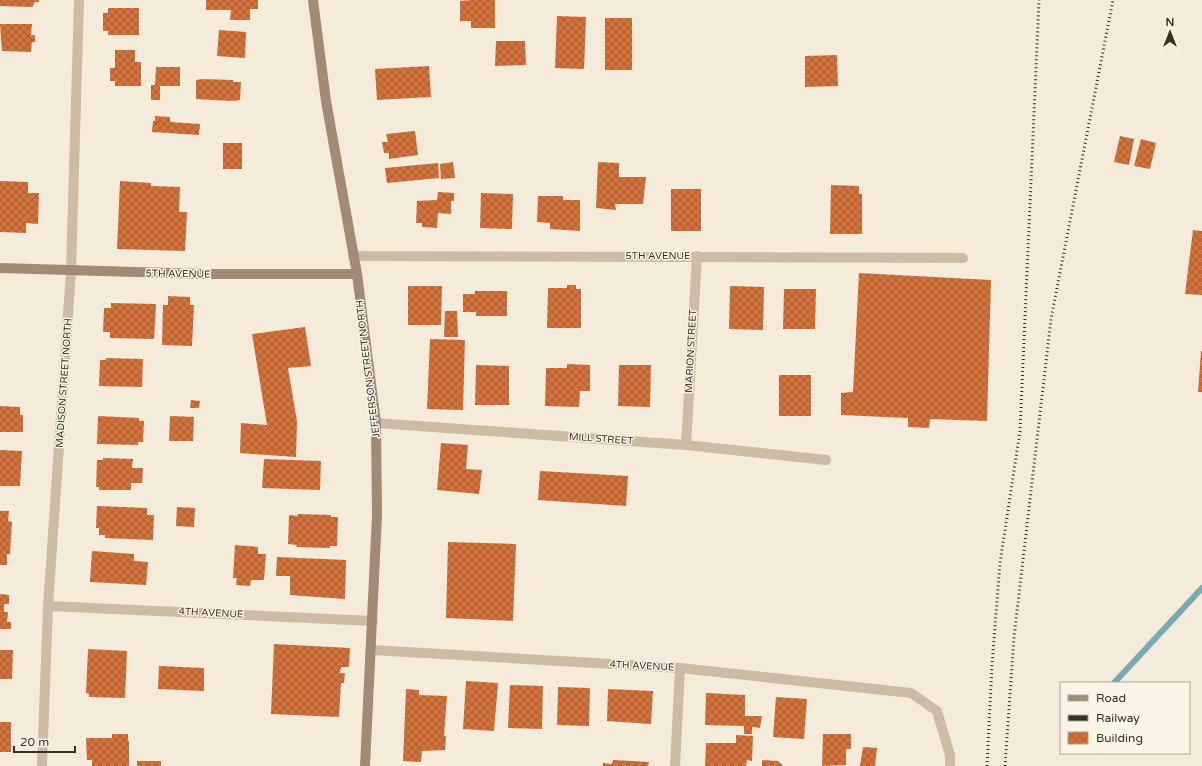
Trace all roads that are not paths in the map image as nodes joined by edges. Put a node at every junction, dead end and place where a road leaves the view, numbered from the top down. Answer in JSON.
{"nodes":[{"id":1,"x":79,"y":0,"type":"edge"},
{"id":2,"x":313,"y":0,"type":"edge"},
{"id":3,"x":353,"y":256,"type":"junction"},
{"id":4,"x":697,"y":256,"type":"junction"},
{"id":5,"x":963,"y":258,"type":"dead end"},
{"id":6,"x":0,"y":268,"type":"edge"},
{"id":7,"x":71,"y":271,"type":"junction"},
{"id":8,"x":356,"y":274,"type":"junction"},
{"id":9,"x":376,"y":423,"type":"junction"},
{"id":10,"x":686,"y":445,"type":"junction"},
{"id":11,"x":826,"y":460,"type":"dead end"},
{"id":12,"x":48,"y":606,"type":"junction"},
{"id":13,"x":373,"y":621,"type":"junction"},
{"id":14,"x":372,"y":650,"type":"junction"},
{"id":15,"x":680,"y":668,"type":"junction"},
{"id":16,"x":42,"y":766,"type":"edge"},
{"id":17,"x":366,"y":766,"type":"edge"},
{"id":18,"x":675,"y":766,"type":"edge"},
{"id":19,"x":950,"y":766,"type":"edge"}],
"edges":[{"from":1,"to":7,"type":"street","name":"MADISON STREET NORTH"},
{"from":2,"to":3,"type":"main road","name":"JEFFERSON STREET NORTH"},
{"from":3,"to":4,"type":"street","name":"5TH AVENUE"},
{"from":3,"to":8,"type":"main road","name":"JEFFERSON STREET NORTH"},
{"from":4,"to":5,"type":"street","name":"5TH AVENUE"},
{"from":4,"to":10,"type":"street","name":"MARION STREET"},
{"from":6,"to":7,"type":"main road","name":"5TH AVENUE"},
{"from":7,"to":8,"type":"main road","name":"5TH AVENUE"},
{"from":7,"to":12,"type":"street","name":"MADISON STREET NORTH"},
{"from":8,"to":9,"type":"main road","name":"JEFFERSON STREET NORTH"},
{"from":9,"to":10,"type":"street","name":"MILL STREET"},
{"from":9,"to":13,"type":"main road","name":"JEFFERSON STREET NORTH"},
{"from":10,"to":11,"type":"street","name":"MILL STREET"},
{"from":12,"to":13,"type":"street","name":"4TH AVENUE"},
{"from":12,"to":16,"type":"street","name":"MADISON STREET NORTH"},
{"from":13,"to":14,"type":"main road","name":"JEFFERSON STREET NORTH"},
{"from":14,"to":15,"type":"street","name":"4TH AVENUE"},
{"from":14,"to":17,"type":"main road","name":"JEFFERSON STREET NORTH"},
{"from":15,"to":18,"type":"street"},
{"from":15,"to":19,"type":"street","name":"4TH AVENUE"}]}
